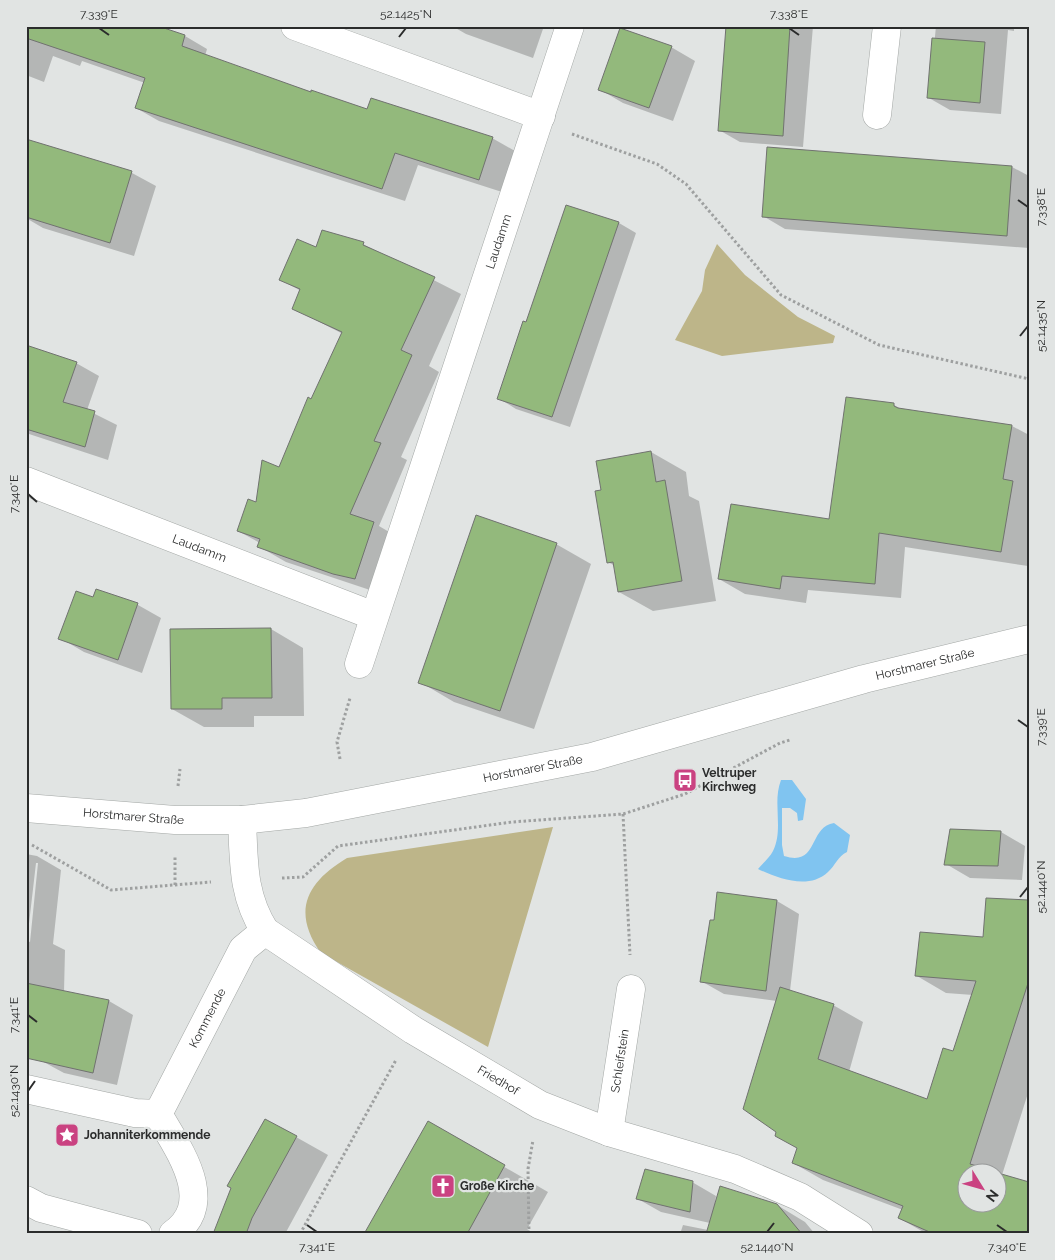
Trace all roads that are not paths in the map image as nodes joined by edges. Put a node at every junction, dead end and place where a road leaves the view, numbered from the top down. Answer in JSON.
{"nodes":[{"id":1,"x":295,"y":26,"type":"edge"},
{"id":2,"x":570,"y":26,"type":"edge"},
{"id":3,"x":887,"y":26,"type":"edge"},
{"id":4,"x":877,"y":115,"type":"dead end"},
{"id":5,"x":541,"y":116,"type":"junction"},
{"id":6,"x":26,"y":481,"type":"edge"},
{"id":7,"x":374,"y":616,"type":"junction"},
{"id":8,"x":1029,"y":639,"type":"edge"},
{"id":9,"x":359,"y":664,"type":"road end"},
{"id":10,"x":26,"y":808,"type":"edge"},
{"id":11,"x":242,"y":820,"type":"junction"},
{"id":12,"x":265,"y":931,"type":"junction"},
{"id":13,"x":631,"y":989,"type":"road end"},
{"id":14,"x":26,"y":1089,"type":"edge"},
{"id":15,"x":158,"y":1114,"type":"junction"},
{"id":16,"x":609,"y":1132,"type":"junction"},
{"id":17,"x":26,"y":1200,"type":"edge"},
{"id":18,"x":138,"y":1234,"type":"edge"},
{"id":19,"x":173,"y":1234,"type":"edge"},
{"id":20,"x":859,"y":1234,"type":"edge"}],
"edges":[{"from":1,"to":5,"type":"street"},
{"from":2,"to":5,"type":"street","name":"Laudamm"},
{"from":3,"to":4,"type":"street"},
{"from":5,"to":7,"type":"street","name":"Laudamm"},
{"from":6,"to":7,"type":"street","name":"Laudamm"},
{"from":7,"to":9,"type":"street","name":"Laudamm"},
{"from":8,"to":11,"type":"street","name":"Horstmarer Straße"},
{"from":10,"to":11,"type":"street","name":"Horstmarer Straße"},
{"from":11,"to":12,"type":"street","name":"Friedhof"},
{"from":12,"to":15,"type":"street","name":"Kommende"},
{"from":12,"to":16,"type":"street","name":"Friedhof"},
{"from":13,"to":16,"type":"street","name":"Schleifstein"},
{"from":14,"to":15,"type":"street"},
{"from":15,"to":19,"type":"street"},
{"from":16,"to":20,"type":"street","name":"Friedhof"},
{"from":17,"to":18,"type":"street"}]}
